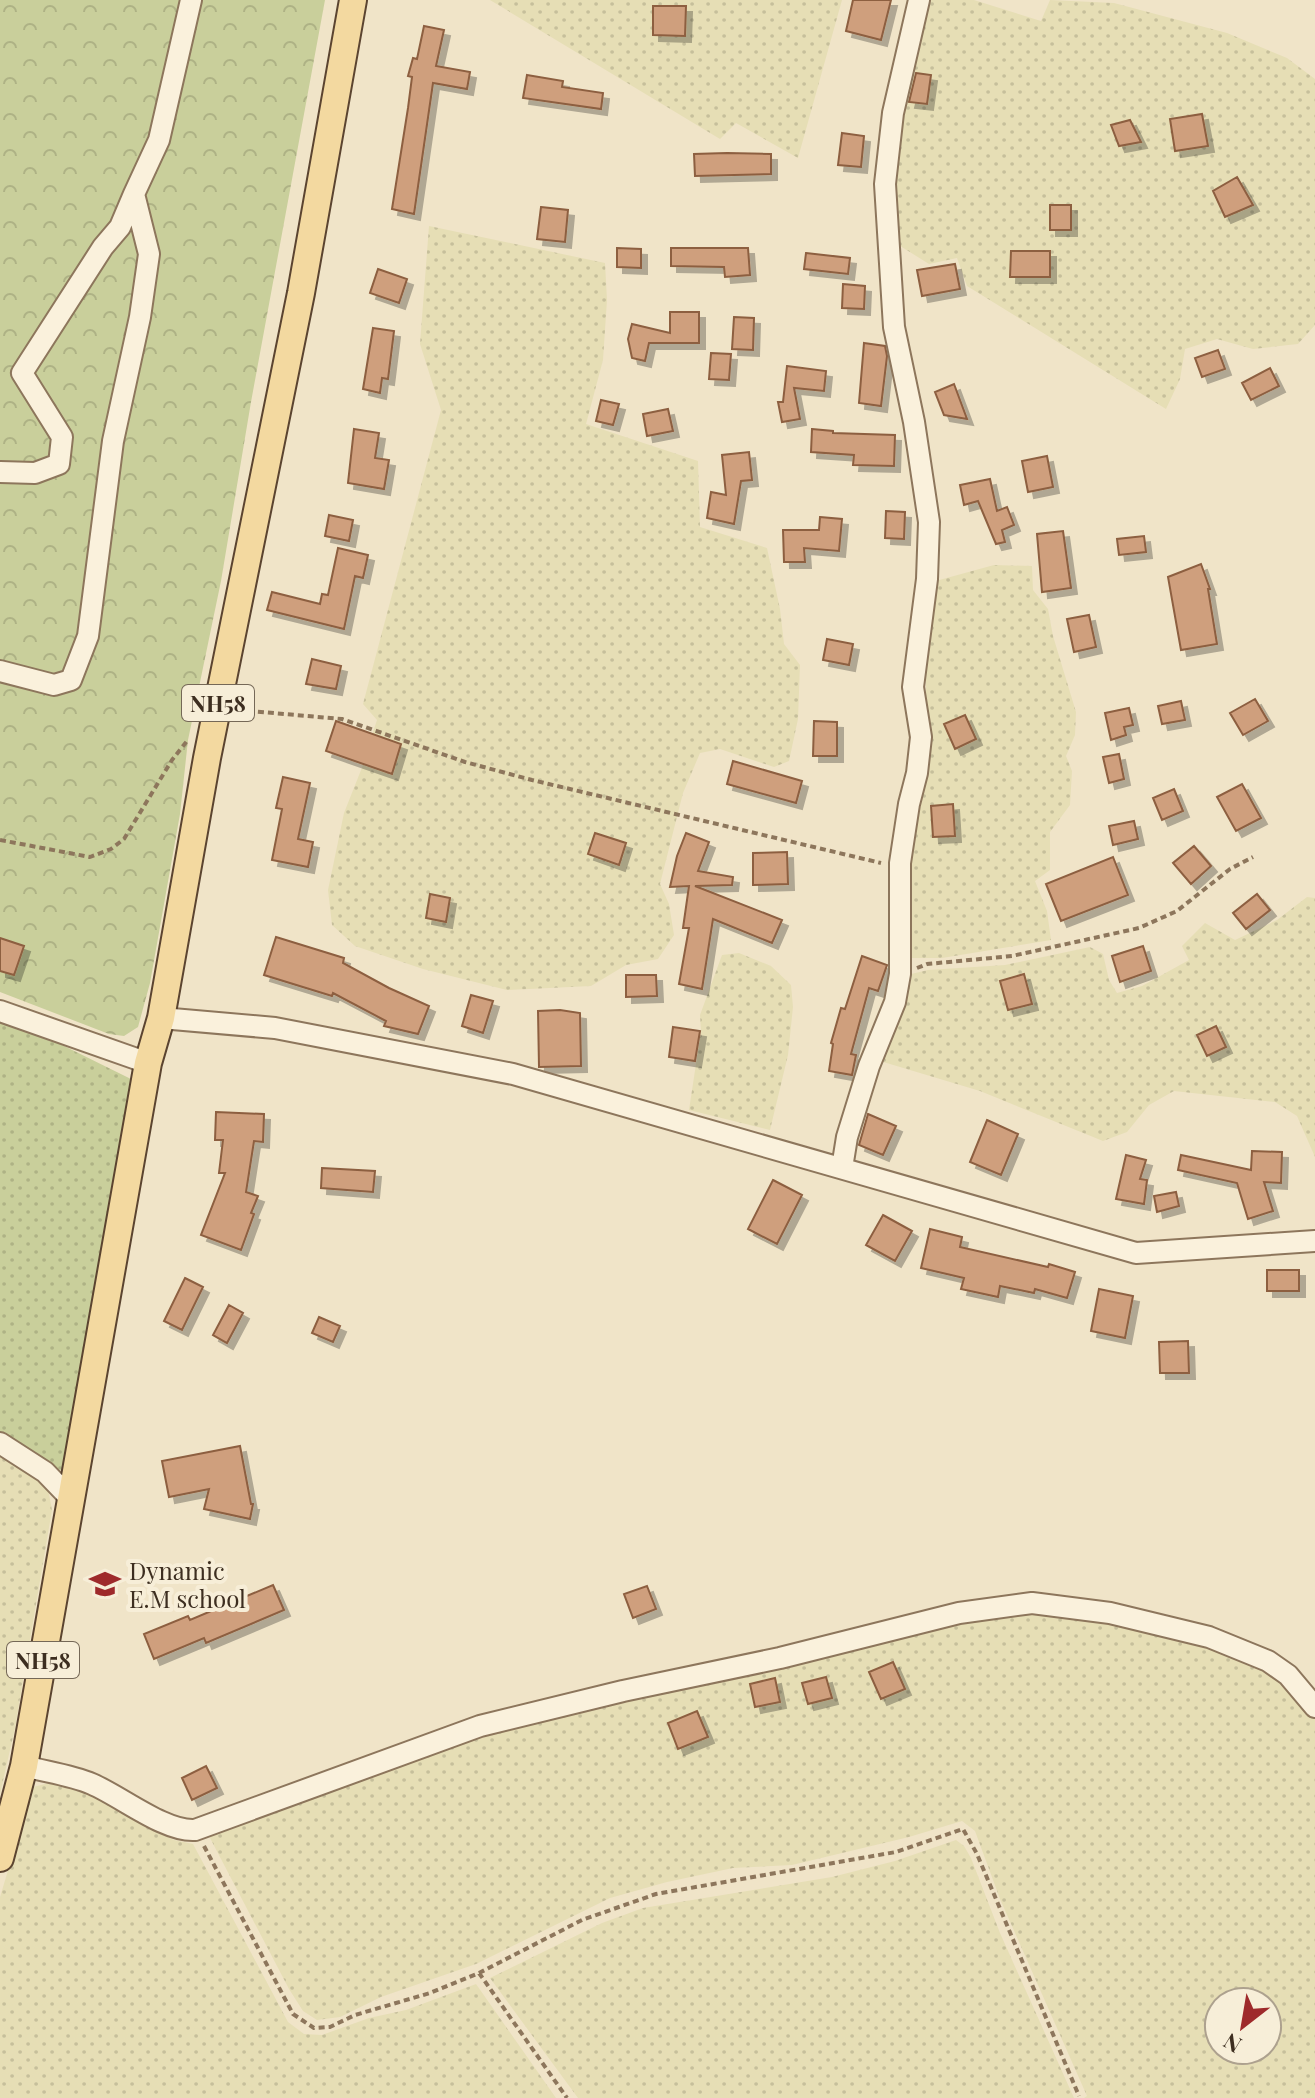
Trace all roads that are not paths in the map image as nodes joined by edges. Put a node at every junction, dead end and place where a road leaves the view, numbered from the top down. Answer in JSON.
{"nodes":[{"id":1,"x":191,"y":0,"type":"edge"},
{"id":2,"x":353,"y":0,"type":"edge"},
{"id":3,"x":919,"y":0,"type":"edge"},
{"id":4,"x":134,"y":194,"type":"junction"},
{"id":5,"x":0,"y":472,"type":"edge"},
{"id":6,"x":0,"y":671,"type":"edge"},
{"id":7,"x":0,"y":1011,"type":"edge"},
{"id":8,"x":161,"y":1018,"type":"junction"},
{"id":9,"x":148,"y":1063,"type":"junction"},
{"id":10,"x":842,"y":1168,"type":"junction"},
{"id":11,"x":1315,"y":1241,"type":"edge"},
{"id":12,"x":0,"y":1443,"type":"edge"},
{"id":13,"x":71,"y":1499,"type":"junction"},
{"id":14,"x":1315,"y":1707,"type":"edge"},
{"id":15,"x":24,"y":1766,"type":"junction"},
{"id":16,"x":0,"y":1858,"type":"edge"}],
"edges":[{"from":1,"to":4,"type":"street"},
{"from":2,"to":8,"type":"main road","number":"NH58"},
{"from":3,"to":10,"type":"street"},
{"from":4,"to":5,"type":"street"},
{"from":4,"to":6,"type":"street"},
{"from":7,"to":9,"type":"street"},
{"from":8,"to":9,"type":"main road","number":"NH58"},
{"from":8,"to":10,"type":"street"},
{"from":9,"to":13,"type":"main road","number":"NH58"},
{"from":10,"to":11,"type":"street"},
{"from":12,"to":13,"type":"street"},
{"from":13,"to":15,"type":"main road","number":"NH58"},
{"from":14,"to":15,"type":"street"},
{"from":15,"to":16,"type":"main road","number":"NH58"}]}
